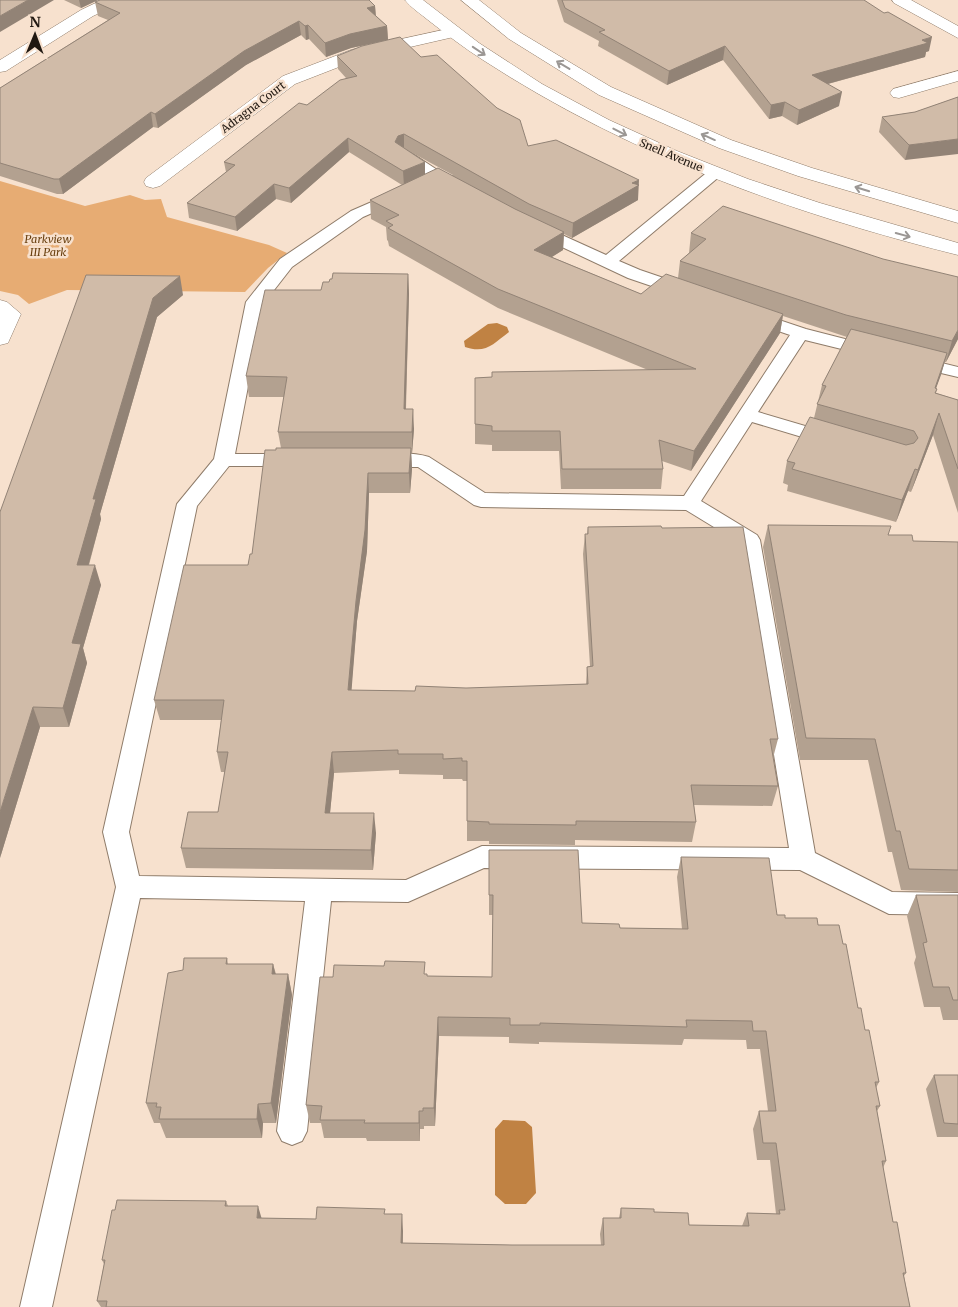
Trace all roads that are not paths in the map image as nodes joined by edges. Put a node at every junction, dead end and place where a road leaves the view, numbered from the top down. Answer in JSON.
{"nodes":[{"id":1,"x":115,"y":0,"type":"edge"},
{"id":2,"x":413,"y":0,"type":"edge"},
{"id":3,"x":469,"y":0,"type":"edge"},
{"id":4,"x":900,"y":0,"type":"edge"},
{"id":5,"x":452,"y":33,"type":"junction"},
{"id":6,"x":958,"y":33,"type":"edge"},
{"id":7,"x":0,"y":67,"type":"edge"},
{"id":8,"x":958,"y":76,"type":"edge"},
{"id":9,"x":899,"y":93,"type":"dead end"},
{"id":10,"x":405,"y":155,"type":"edge"},
{"id":11,"x":715,"y":173,"type":"junction"},
{"id":12,"x":440,"y":178,"type":"junction"},
{"id":13,"x":153,"y":182,"type":"dead end"},
{"id":14,"x":457,"y":187,"type":"edge"},
{"id":15,"x":909,"y":204,"type":"junction"},
{"id":16,"x":958,"y":204,"type":"edge"},
{"id":17,"x":958,"y":217,"type":"edge"},
{"id":18,"x":522,"y":223,"type":"edge"},
{"id":19,"x":958,"y":250,"type":"edge"},
{"id":20,"x":608,"y":262,"type":"junction"},
{"id":21,"x":699,"y":297,"type":"edge"},
{"id":22,"x":0,"y":306,"type":"edge"},
{"id":23,"x":736,"y":310,"type":"edge"},
{"id":24,"x":800,"y":333,"type":"junction"},
{"id":25,"x":0,"y":338,"type":"edge"},
{"id":26,"x":958,"y":372,"type":"edge"},
{"id":27,"x":747,"y":415,"type":"junction"},
{"id":28,"x":852,"y":445,"type":"edge"},
{"id":29,"x":224,"y":460,"type":"junction"},
{"id":30,"x":313,"y":460,"type":"edge"},
{"id":31,"x":362,"y":461,"type":"edge"},
{"id":32,"x":690,"y":503,"type":"junction"},
{"id":33,"x":803,"y":859,"type":"junction"},
{"id":34,"x":129,"y":887,"type":"junction"},
{"id":35,"x":320,"y":889,"type":"junction"},
{"id":36,"x":958,"y":904,"type":"edge"},
{"id":37,"x":292,"y":1131,"type":"dead end"},
{"id":38,"x":36,"y":1307,"type":"edge"}],
"edges":[{"from":1,"to":7,"type":"main road"},
{"from":2,"to":5,"type":"main road","name":"Snell Avenue"},
{"from":15,"to":3,"type":"main road","one_way":true},
{"from":4,"to":6,"type":"main road"},
{"from":5,"to":11,"type":"main road","name":"Snell Avenue","one_way":true},
{"from":5,"to":13,"type":"main road","name":"Adragna Court"},
{"from":8,"to":9,"type":"main road"},
{"from":10,"to":12,"type":"lane"},
{"from":11,"to":19,"type":"main road","name":"Snell Avenue","one_way":true},
{"from":11,"to":20,"type":"lane"},
{"from":12,"to":14,"type":"lane"},
{"from":12,"to":29,"type":"lane"},
{"from":15,"to":16,"type":"main road"},
{"from":15,"to":17,"type":"main road"},
{"from":18,"to":20,"type":"lane"},
{"from":20,"to":21,"type":"lane"},
{"from":22,"to":25,"type":"main road"},
{"from":23,"to":24,"type":"lane"},
{"from":24,"to":26,"type":"lane"},
{"from":24,"to":27,"type":"lane"},
{"from":27,"to":28,"type":"lane"},
{"from":27,"to":32,"type":"lane"},
{"from":29,"to":30,"type":"lane"},
{"from":29,"to":34,"type":"lane"},
{"from":31,"to":32,"type":"lane"},
{"from":32,"to":33,"type":"lane"},
{"from":33,"to":35,"type":"lane"},
{"from":33,"to":36,"type":"lane"},
{"from":34,"to":35,"type":"lane"},
{"from":34,"to":38,"type":"lane"},
{"from":35,"to":37,"type":"lane"}]}
